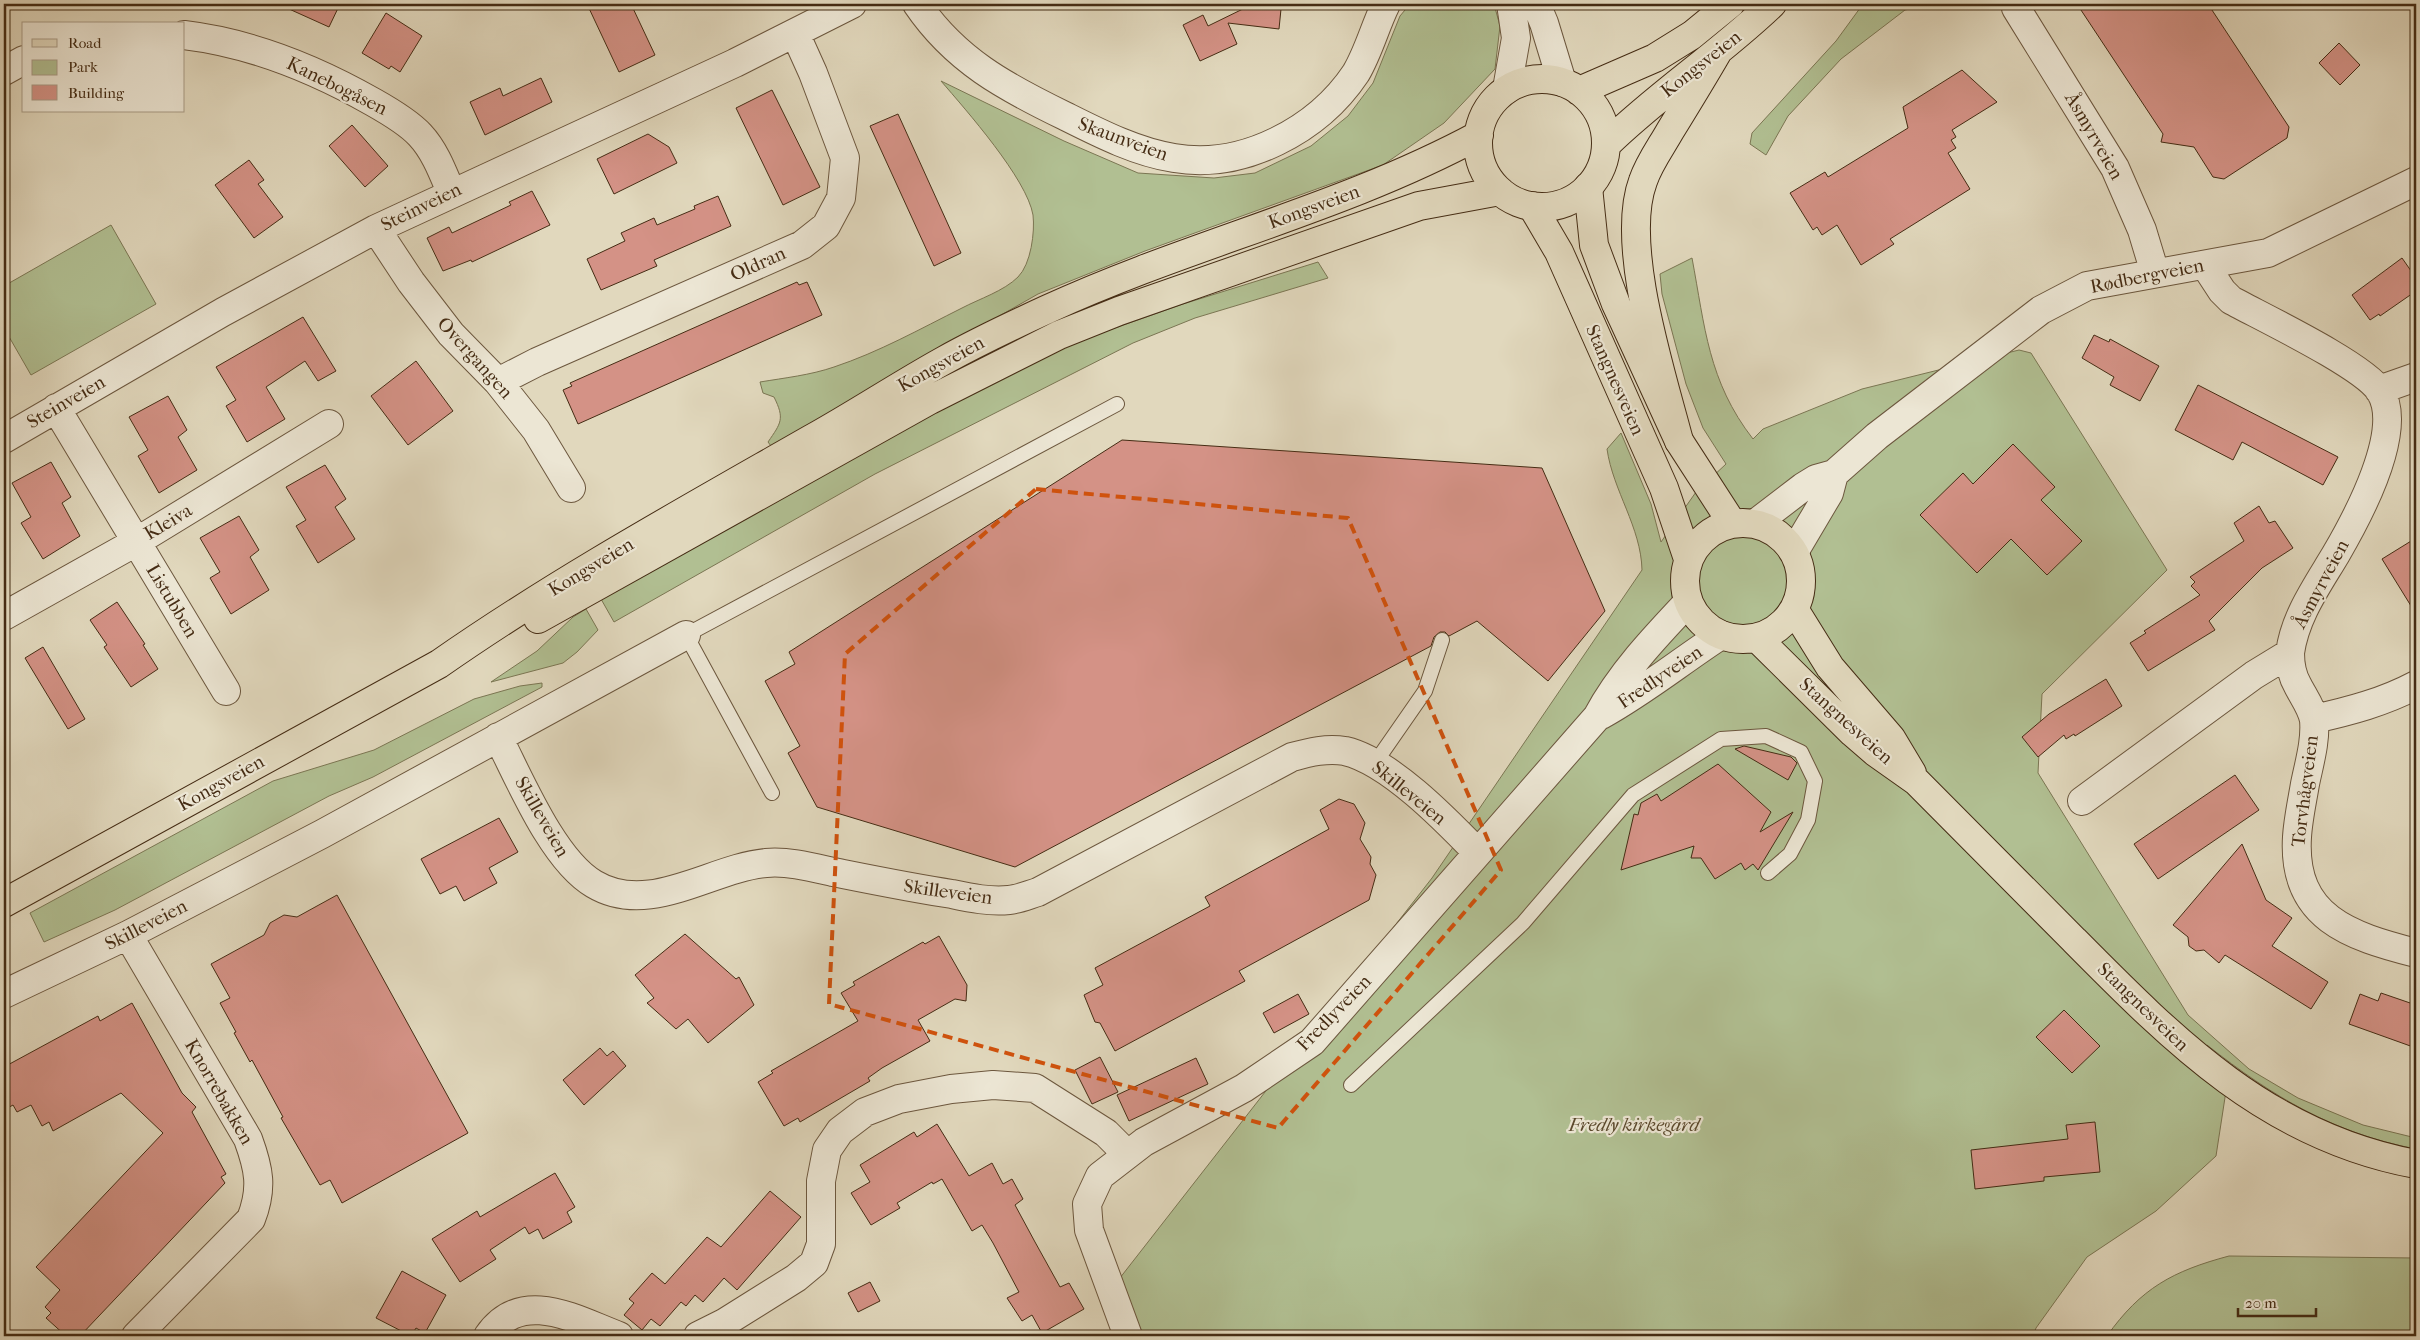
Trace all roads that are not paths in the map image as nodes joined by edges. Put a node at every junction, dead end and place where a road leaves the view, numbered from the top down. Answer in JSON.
{"nodes":[{"id":1,"x":852,"y":4,"type":"edge"},
{"id":2,"x":916,"y":4,"type":"edge"},
{"id":3,"x":1386,"y":4,"type":"edge"},
{"id":4,"x":1511,"y":4,"type":"edge"},
{"id":5,"x":1536,"y":4,"type":"edge"},
{"id":6,"x":1730,"y":4,"type":"edge"},
{"id":7,"x":1772,"y":4,"type":"edge"},
{"id":8,"x":2016,"y":8,"type":"dead end"},
{"id":9,"x":795,"y":33,"type":"junction"},
{"id":10,"x":185,"y":35,"type":"edge"},
{"id":11,"x":1717,"y":52,"type":"junction"},
{"id":12,"x":22,"y":61,"type":"edge"},
{"id":13,"x":4,"y":72,"type":"edge"},
{"id":14,"x":1571,"y":87,"type":"junction"},
{"id":15,"x":1507,"y":89,"type":"junction"},
{"id":16,"x":1479,"y":135,"type":"junction"},
{"id":17,"x":1606,"y":145,"type":"junction"},
{"id":18,"x":2416,"y":181,"type":"edge"},
{"id":19,"x":1588,"y":187,"type":"junction"},
{"id":20,"x":1500,"y":191,"type":"junction"},
{"id":21,"x":451,"y":192,"type":"junction"},
{"id":22,"x":1532,"y":206,"type":"junction"},
{"id":23,"x":376,"y":229,"type":"junction"},
{"id":24,"x":2205,"y":265,"type":"junction"},
{"id":25,"x":2155,"y":273,"type":"junction"},
{"id":26,"x":498,"y":382,"type":"junction"},
{"id":27,"x":2414,"y":382,"type":"edge"},
{"id":28,"x":2379,"y":390,"type":"junction"},
{"id":29,"x":1117,"y":404,"type":"dead end"},
{"id":30,"x":56,"y":408,"type":"junction"},
{"id":31,"x":328,"y":424,"type":"dead end"},
{"id":32,"x":4,"y":439,"type":"edge"},
{"id":33,"x":1679,"y":441,"type":"junction"},
{"id":34,"x":1834,"y":474,"type":"junction"},
{"id":35,"x":571,"y":488,"type":"dead end"},
{"id":36,"x":1744,"y":523,"type":"junction"},
{"id":37,"x":136,"y":542,"type":"junction"},
{"id":38,"x":1794,"y":552,"type":"junction"},
{"id":39,"x":1688,"y":559,"type":"junction"},
{"id":40,"x":1688,"y":602,"type":"junction"},
{"id":41,"x":1794,"y":609,"type":"junction"},
{"id":42,"x":4,"y":616,"type":"edge"},
{"id":43,"x":686,"y":635,"type":"junction"},
{"id":44,"x":1721,"y":635,"type":"junction"},
{"id":45,"x":1756,"y":638,"type":"junction"},
{"id":46,"x":1442,"y":640,"type":"dead end"},
{"id":47,"x":2290,"y":653,"type":"junction"},
{"id":48,"x":439,"y":664,"type":"junction"},
{"id":49,"x":2416,"y":684,"type":"edge"},
{"id":50,"x":226,"y":691,"type":"dead end"},
{"id":51,"x":1597,"y":717,"type":"junction"},
{"id":52,"x":2314,"y":719,"type":"junction"},
{"id":53,"x":498,"y":737,"type":"junction"},
{"id":54,"x":1375,"y":763,"type":"junction"},
{"id":55,"x":1916,"y":781,"type":"junction"},
{"id":56,"x":772,"y":793,"type":"dead end"},
{"id":57,"x":2082,"y":801,"type":"dead end"},
{"id":58,"x":1477,"y":852,"type":"junction"},
{"id":59,"x":1768,"y":874,"type":"dead end"},
{"id":60,"x":4,"y":902,"type":"edge"},
{"id":61,"x":128,"y":935,"type":"junction"},
{"id":62,"x":2416,"y":953,"type":"edge"},
{"id":63,"x":4,"y":994,"type":"edge"},
{"id":64,"x":1351,"y":1085,"type":"dead end"},
{"id":65,"x":1127,"y":1154,"type":"junction"},
{"id":66,"x":2416,"y":1164,"type":"edge"},
{"id":67,"x":136,"y":1336,"type":"edge"},
{"id":68,"x":488,"y":1336,"type":"edge"},
{"id":69,"x":619,"y":1336,"type":"edge"},
{"id":70,"x":698,"y":1336,"type":"edge"},
{"id":71,"x":1128,"y":1336,"type":"edge"}],
"edges":[{"from":1,"to":9,"type":"street","name":"Steinveien"},
{"from":2,"to":3,"type":"street","name":"Skaunveien"},
{"from":4,"to":15,"type":"street"},
{"from":5,"to":14,"type":"street"},
{"from":6,"to":14,"type":"main road","name":"Kongsveien"},
{"from":7,"to":11,"type":"main road","name":"Kongsveien"},
{"from":8,"to":25,"type":"street","name":"Åsmyrveien"},
{"from":9,"to":21,"type":"street","name":"Steinveien"},
{"from":9,"to":26,"type":"street","name":"Oldran"},
{"from":10,"to":21,"type":"street","name":"Kanebogåsen"},
{"from":11,"to":17,"type":"main road","name":"Kongsveien"},
{"from":11,"to":33,"type":"main road"},
{"from":12,"to":13,"type":"street"},
{"from":14,"to":15,"type":"main road"},
{"from":14,"to":17,"type":"main road"},
{"from":15,"to":16,"type":"main road"},
{"from":16,"to":20,"type":"main road"},
{"from":16,"to":48,"type":"main road","name":"Kongsveien"},
{"from":17,"to":19,"type":"main road"},
{"from":18,"to":24,"type":"street","name":"Rødbergveien"},
{"from":19,"to":22,"type":"main road"},
{"from":19,"to":33,"type":"main road","name":"Stangnesveien"},
{"from":20,"to":22,"type":"main road"},
{"from":20,"to":48,"type":"main road","name":"Kongsveien"},
{"from":21,"to":23,"type":"street","name":"Steinveien"},
{"from":22,"to":39,"type":"main road","name":"Stangnesveien"},
{"from":23,"to":26,"type":"street","name":"Overgangen"},
{"from":23,"to":30,"type":"street","name":"Steinveien"},
{"from":24,"to":25,"type":"street","name":"Rødbergveien"},
{"from":24,"to":28,"type":"street"},
{"from":25,"to":34,"type":"street","name":"Rødbergveien"},
{"from":26,"to":35,"type":"street","name":"Overgangen"},
{"from":27,"to":28,"type":"street"},
{"from":28,"to":47,"type":"street","name":"Åsmyrveien"},
{"from":29,"to":43,"type":"lane"},
{"from":30,"to":32,"type":"street","name":"Steinveien"},
{"from":30,"to":37,"type":"street","name":"Listubben"},
{"from":31,"to":37,"type":"street","name":"Kleiva"},
{"from":33,"to":36,"type":"main road","name":"Stangnesveien"},
{"from":34,"to":36,"type":"street","name":"Rødbergveien"},
{"from":34,"to":38,"type":"street"},
{"from":36,"to":38,"type":"main road","name":"Stangnesveien"},
{"from":36,"to":39,"type":"main road","name":"Stangnesveien"},
{"from":37,"to":42,"type":"street","name":"Kleiva"},
{"from":37,"to":50,"type":"street","name":"Listubben"},
{"from":38,"to":41,"type":"main road","name":"Stangnesveien"},
{"from":39,"to":40,"type":"main road","name":"Stangnesveien"},
{"from":40,"to":44,"type":"main road","name":"Stangnesveien"},
{"from":40,"to":51,"type":"street","name":"Fredlyveien"},
{"from":41,"to":45,"type":"main road","name":"Stangnesveien"},
{"from":41,"to":55,"type":"main road","name":"Stangnesveien"},
{"from":43,"to":53,"type":"street","name":"Skilleveien"},
{"from":43,"to":56,"type":"lane"},
{"from":44,"to":45,"type":"main road","name":"Stangnesveien"},
{"from":44,"to":51,"type":"street","name":"Fredlyveien"},
{"from":45,"to":55,"type":"main road","name":"Stangnesveien"},
{"from":46,"to":54,"type":"lane"},
{"from":47,"to":52,"type":"street","name":"Torvhågveien"},
{"from":47,"to":57,"type":"street","name":"Åsmyrveien"},
{"from":48,"to":60,"type":"main road","name":"Kongsveien"},
{"from":49,"to":52,"type":"street"},
{"from":51,"to":58,"type":"street","name":"Fredlyveien"},
{"from":52,"to":62,"type":"street","name":"Torvhågveien"},
{"from":53,"to":54,"type":"street","name":"Skilleveien"},
{"from":53,"to":61,"type":"street","name":"Skilleveien"},
{"from":54,"to":58,"type":"street","name":"Skilleveien"},
{"from":55,"to":66,"type":"main road","name":"Stangnesveien"},
{"from":58,"to":65,"type":"street","name":"Fredlyveien"},
{"from":59,"to":64,"type":"lane"},
{"from":61,"to":63,"type":"street","name":"Skilleveien"},
{"from":61,"to":67,"type":"street","name":"Knorrebakken"},
{"from":65,"to":70,"type":"street"},
{"from":65,"to":71,"type":"street","name":"Fredlyveien"},
{"from":68,"to":69,"type":"street"}]}
